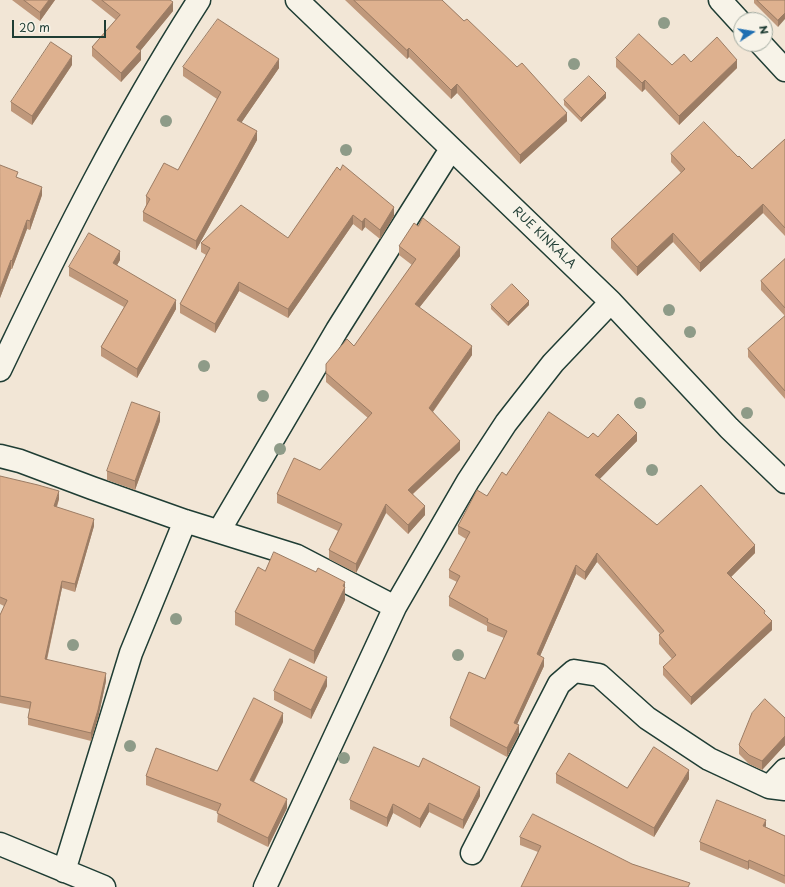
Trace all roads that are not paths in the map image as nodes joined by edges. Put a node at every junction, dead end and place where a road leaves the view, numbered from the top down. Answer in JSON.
{"nodes":[{"id":1,"x":199,"y":0,"type":"edge"},
{"id":2,"x":297,"y":0,"type":"edge"},
{"id":3,"x":720,"y":0,"type":"edge"},
{"id":4,"x":733,"y":14,"type":"edge"},
{"id":5,"x":768,"y":52,"type":"edge"},
{"id":6,"x":785,"y":70,"type":"edge"},
{"id":7,"x":451,"y":149,"type":"junction"},
{"id":8,"x":611,"y":302,"type":"junction"},
{"id":9,"x":0,"y":370,"type":"edge"},
{"id":10,"x":0,"y":456,"type":"edge"},
{"id":11,"x":785,"y":482,"type":"edge"},
{"id":12,"x":185,"y":521,"type":"junction"},
{"id":13,"x":219,"y":531,"type":"junction"},
{"id":14,"x":395,"y":607,"type":"junction"},
{"id":15,"x":785,"y":770,"type":"edge"},
{"id":16,"x":777,"y":788,"type":"edge"},
{"id":17,"x":0,"y":844,"type":"edge"},
{"id":18,"x":472,"y":853,"type":"dead end"},
{"id":19,"x":64,"y":871,"type":"junction"},
{"id":20,"x":104,"y":887,"type":"edge"},
{"id":21,"x":265,"y":887,"type":"edge"}],
"edges":[{"from":1,"to":9,"type":"street"},
{"from":2,"to":7,"type":"street","name":"RUE KINKALA"},
{"from":3,"to":4,"type":"street"},
{"from":5,"to":6,"type":"street"},
{"from":7,"to":8,"type":"street","name":"RUE KINKALA"},
{"from":7,"to":13,"type":"street"},
{"from":8,"to":11,"type":"street","name":"RUE KINKALA"},
{"from":8,"to":14,"type":"street"},
{"from":10,"to":12,"type":"street"},
{"from":12,"to":13,"type":"street"},
{"from":12,"to":19,"type":"street"},
{"from":13,"to":14,"type":"street"},
{"from":14,"to":21,"type":"street"},
{"from":15,"to":16,"type":"street"},
{"from":16,"to":18,"type":"street"},
{"from":17,"to":19,"type":"street"},
{"from":19,"to":20,"type":"street"}]}
